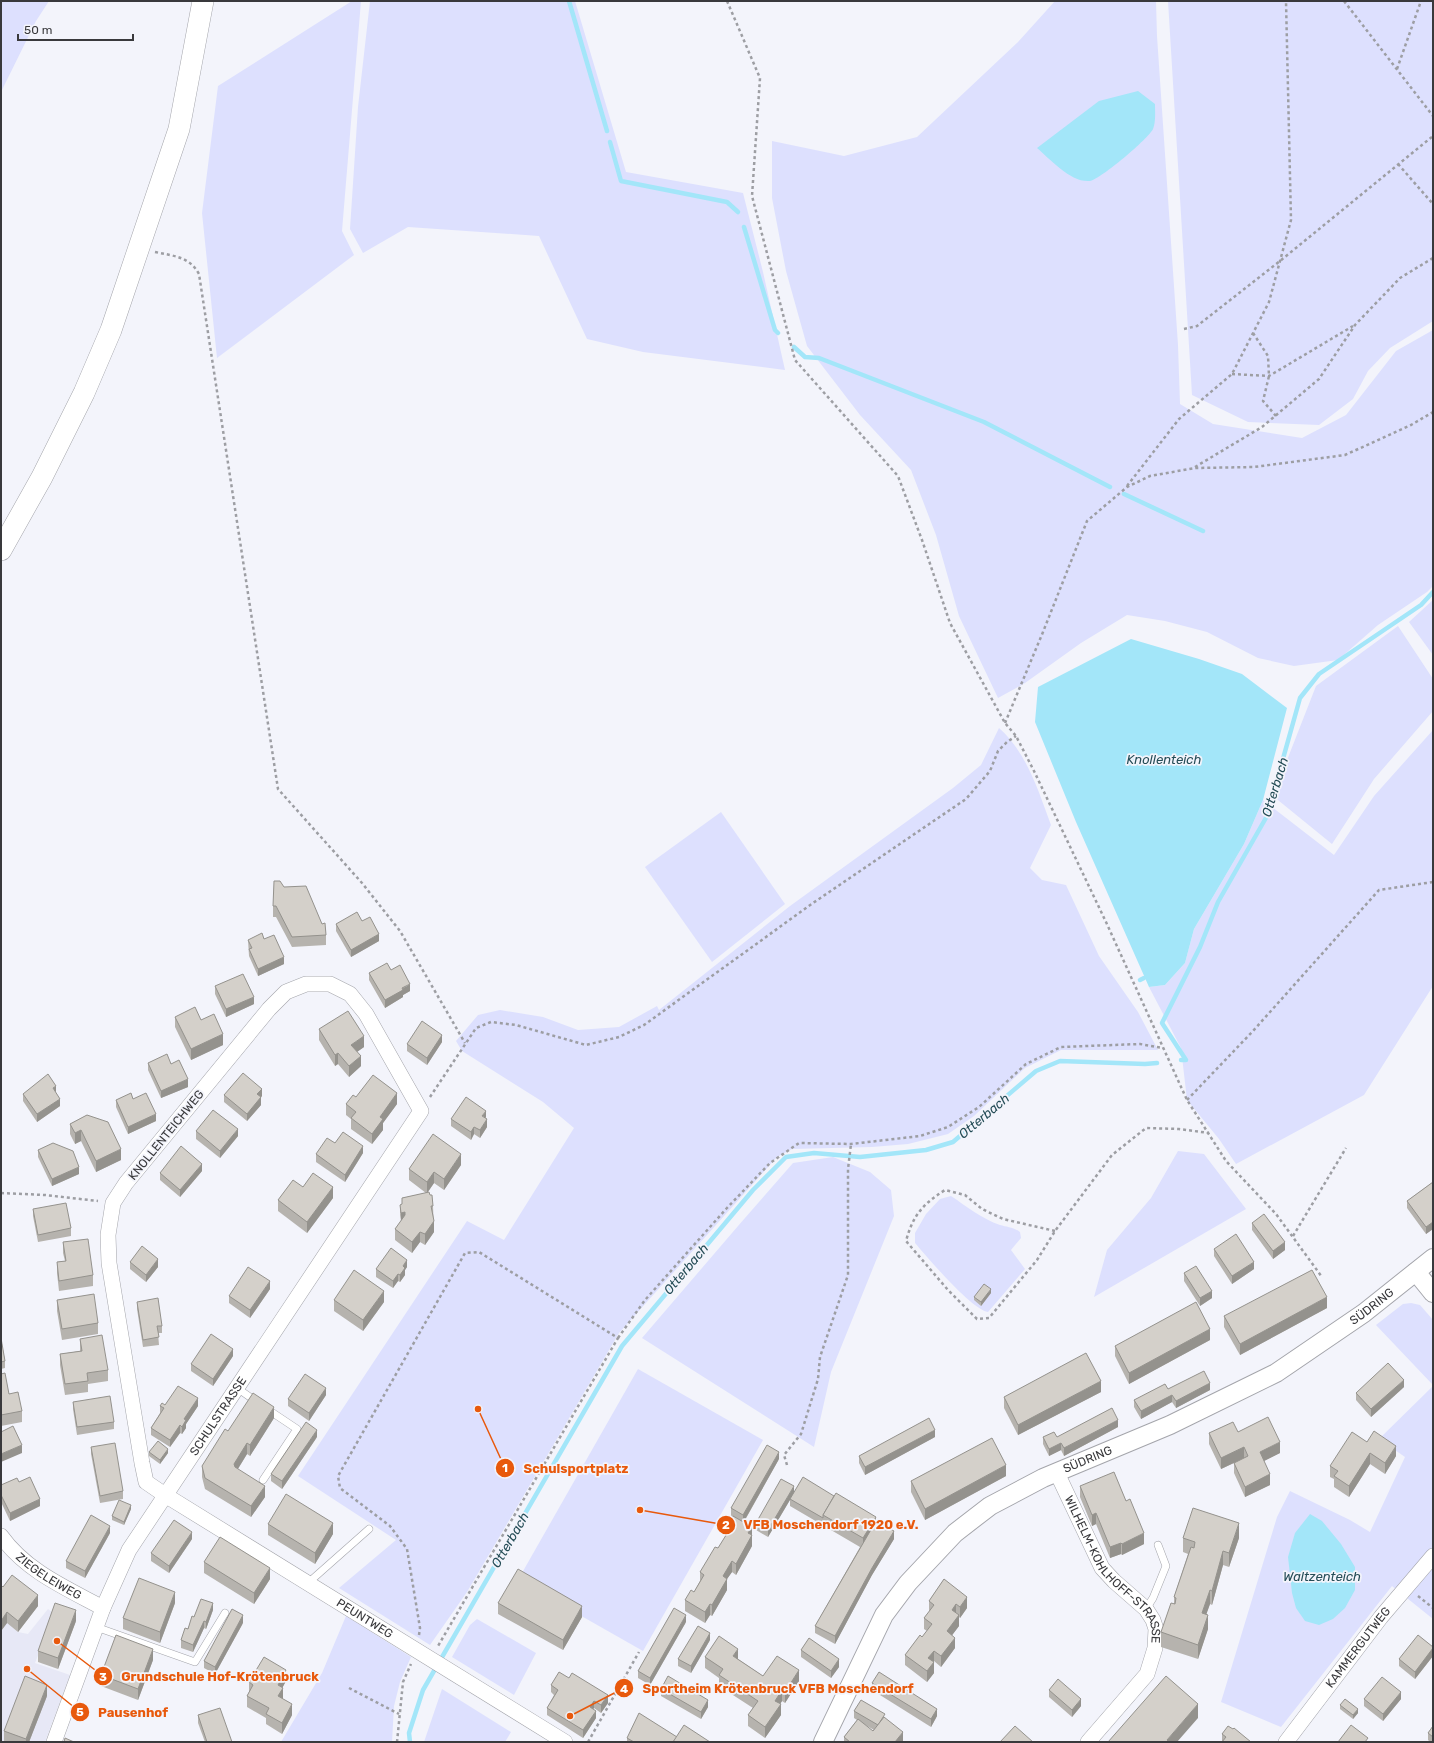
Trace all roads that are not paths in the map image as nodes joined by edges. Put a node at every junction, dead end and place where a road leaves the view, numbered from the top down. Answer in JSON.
{"nodes":[{"id":1,"x":203,"y":1,"type":"edge"},
{"id":2,"x":1,"y":550,"type":"edge"},
{"id":3,"x":421,"y":1112,"type":"joint"},
{"id":4,"x":1433,"y":1258,"type":"edge"},
{"id":5,"x":1416,"y":1272,"type":"junction"},
{"id":6,"x":1433,"y":1293,"type":"edge"},
{"id":7,"x":237,"y":1388,"type":"junction"},
{"id":8,"x":1057,"y":1473,"type":"junction"},
{"id":9,"x":263,"y":1480,"type":"dead end"},
{"id":10,"x":165,"y":1495,"type":"junction"},
{"id":11,"x":369,"y":1529,"type":"dead end"},
{"id":12,"x":1,"y":1536,"type":"edge"},
{"id":13,"x":1158,"y":1545,"type":"dead end"},
{"id":14,"x":1433,"y":1556,"type":"edge"},
{"id":15,"x":308,"y":1583,"type":"junction"},
{"id":16,"x":103,"y":1608,"type":"junction"},
{"id":17,"x":1146,"y":1609,"type":"junction"},
{"id":18,"x":225,"y":1613,"type":"dead end"},
{"id":19,"x":96,"y":1627,"type":"junction"},
{"id":20,"x":1288,"y":1741,"type":"edge"},
{"id":21,"x":54,"y":1742,"type":"edge"},
{"id":22,"x":565,"y":1742,"type":"edge"},
{"id":23,"x":823,"y":1742,"type":"edge"},
{"id":24,"x":1088,"y":1742,"type":"edge"}],
"edges":[{"from":1,"to":2,"type":"main road"},
{"from":3,"to":7,"type":"street","name":"SCHULSTRASSE"},
{"from":3,"to":10,"type":"street","name":"KNOLLENTEICHWEG"},
{"from":4,"to":5,"type":"street","name":"SÜDRING"},
{"from":5,"to":6,"type":"street"},
{"from":5,"to":8,"type":"street","name":"SÜDRING"},
{"from":7,"to":9,"type":"lane"},
{"from":7,"to":10,"type":"street","name":"SCHULSTRASSE"},
{"from":8,"to":17,"type":"street","name":"WILHELM-KOHLHOFF-STRASSE"},
{"from":8,"to":23,"type":"street","name":"SÜDRING"},
{"from":10,"to":15,"type":"street","name":"PEUNTWEG"},
{"from":10,"to":16,"type":"street","name":"SCHULSTRASSE"},
{"from":11,"to":15,"type":"lane"},
{"from":12,"to":16,"type":"street","name":"ZIEGELEIWEG"},
{"from":13,"to":17,"type":"lane"},
{"from":14,"to":20,"type":"street","name":"KAMMERGUTWEG"},
{"from":15,"to":22,"type":"street","name":"PEUNTWEG"},
{"from":16,"to":19,"type":"street","name":"SCHULSTRASSE"},
{"from":17,"to":24,"type":"street","name":"WILHELM-KOHLHOFF-STRASSE"},
{"from":18,"to":19,"type":"lane"},
{"from":19,"to":21,"type":"street","name":"SCHULSTRASSE"}]}
